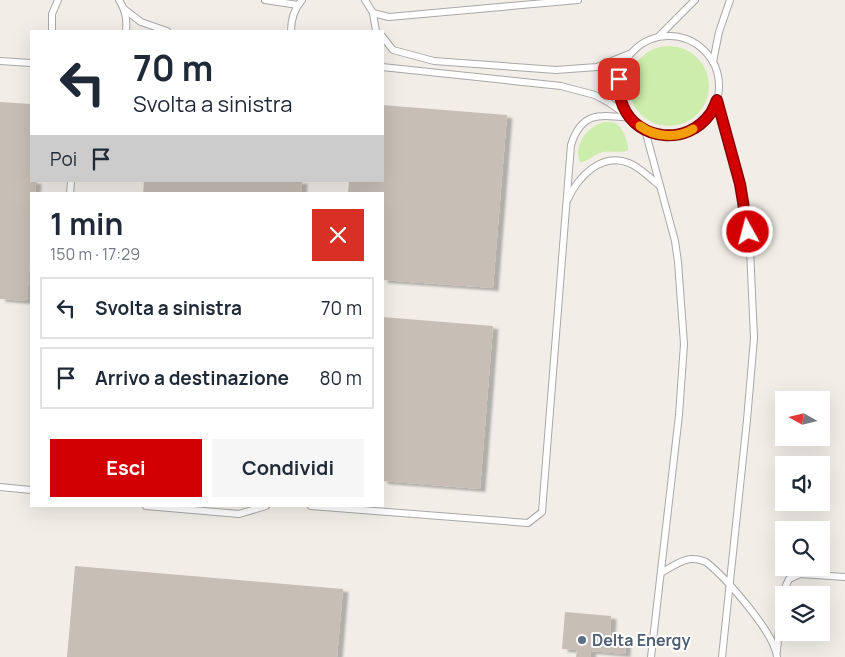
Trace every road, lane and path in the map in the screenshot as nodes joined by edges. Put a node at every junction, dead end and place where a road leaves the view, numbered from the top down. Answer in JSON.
{"nodes":[{"id":1,"x":57,"y":0,"type":"edge"},
{"id":2,"x":119,"y":0,"type":"edge"},
{"id":3,"x":265,"y":0,"type":"edge"},
{"id":4,"x":365,"y":0,"type":"edge"},
{"id":5,"x":578,"y":0,"type":"edge"},
{"id":6,"x":695,"y":0,"type":"edge"},
{"id":7,"x":730,"y":0,"type":"edge"},
{"id":8,"x":300,"y":2,"type":"edge"},
{"id":9,"x":124,"y":9,"type":"junction"},
{"id":10,"x":373,"y":13,"type":"junction"},
{"id":11,"x":52,"y":30,"type":"edge"},
{"id":12,"x":126,"y":30,"type":"edge"},
{"id":13,"x":164,"y":30,"type":"edge"},
{"id":14,"x":291,"y":30,"type":"edge"},
{"id":15,"x":377,"y":30,"type":"edge"},
{"id":16,"x":659,"y":36,"type":"junction"},
{"id":17,"x":384,"y":39,"type":"edge"},
{"id":18,"x":630,"y":54,"type":"junction"},
{"id":19,"x":0,"y":61,"type":"edge"},
{"id":20,"x":713,"y":62,"type":"junction"},
{"id":21,"x":30,"y":63,"type":"edge"},
{"id":22,"x":384,"y":67,"type":"edge"},
{"id":23,"x":717,"y":100,"type":"junction"},
{"id":24,"x":631,"y":118,"type":"junction"},
{"id":25,"x":645,"y":130,"type":"junction"},
{"id":26,"x":661,"y":187,"type":"junction"},
{"id":27,"x":566,"y":203,"type":"junction"},
{"id":28,"x":0,"y":487,"type":"edge"},
{"id":29,"x":30,"y":490,"type":"edge"},
{"id":30,"x":158,"y":507,"type":"edge"},
{"id":31,"x":263,"y":507,"type":"edge"},
{"id":32,"x":324,"y":507,"type":"edge"},
{"id":33,"x":661,"y":573,"type":"junction"},
{"id":34,"x":845,"y":577,"type":"edge"},
{"id":35,"x":730,"y":586,"type":"junction"},
{"id":36,"x":777,"y":655,"type":"edge"},
{"id":37,"x":651,"y":657,"type":"edge"},
{"id":38,"x":722,"y":657,"type":"edge"}],
"edges":[{"from":1,"to":11,"type":"lane"},
{"from":2,"to":9,"type":"lane"},
{"from":3,"to":8,"type":"lane"},
{"from":4,"to":10,"type":"lane"},
{"from":5,"to":10,"type":"lane"},
{"from":6,"to":16,"type":"lane"},
{"from":7,"to":20,"type":"lane"},
{"from":8,"to":14,"type":"lane"},
{"from":9,"to":12,"type":"lane"},
{"from":9,"to":13,"type":"lane"},
{"from":10,"to":15,"type":"lane"},
{"from":16,"to":18,"type":"lane"},
{"from":16,"to":20,"type":"lane"},
{"from":17,"to":18,"type":"lane"},
{"from":18,"to":24,"type":"lane"},
{"from":19,"to":21,"type":"lane"},
{"from":20,"to":23,"type":"lane"},
{"from":22,"to":24,"type":"lane"},
{"from":23,"to":25,"type":"lane"},
{"from":23,"to":35,"type":"lane"},
{"from":24,"to":25,"type":"lane"},
{"from":24,"to":27,"type":"lane"},
{"from":25,"to":26,"type":"lane"},
{"from":26,"to":27,"type":"lane"},
{"from":26,"to":33,"type":"lane"},
{"from":27,"to":32,"type":"lane"},
{"from":28,"to":29,"type":"lane"},
{"from":30,"to":31,"type":"lane"},
{"from":33,"to":35,"type":"lane"},
{"from":33,"to":37,"type":"lane"},
{"from":34,"to":36,"type":"lane"},
{"from":35,"to":36,"type":"lane"},
{"from":35,"to":38,"type":"lane"}]}
